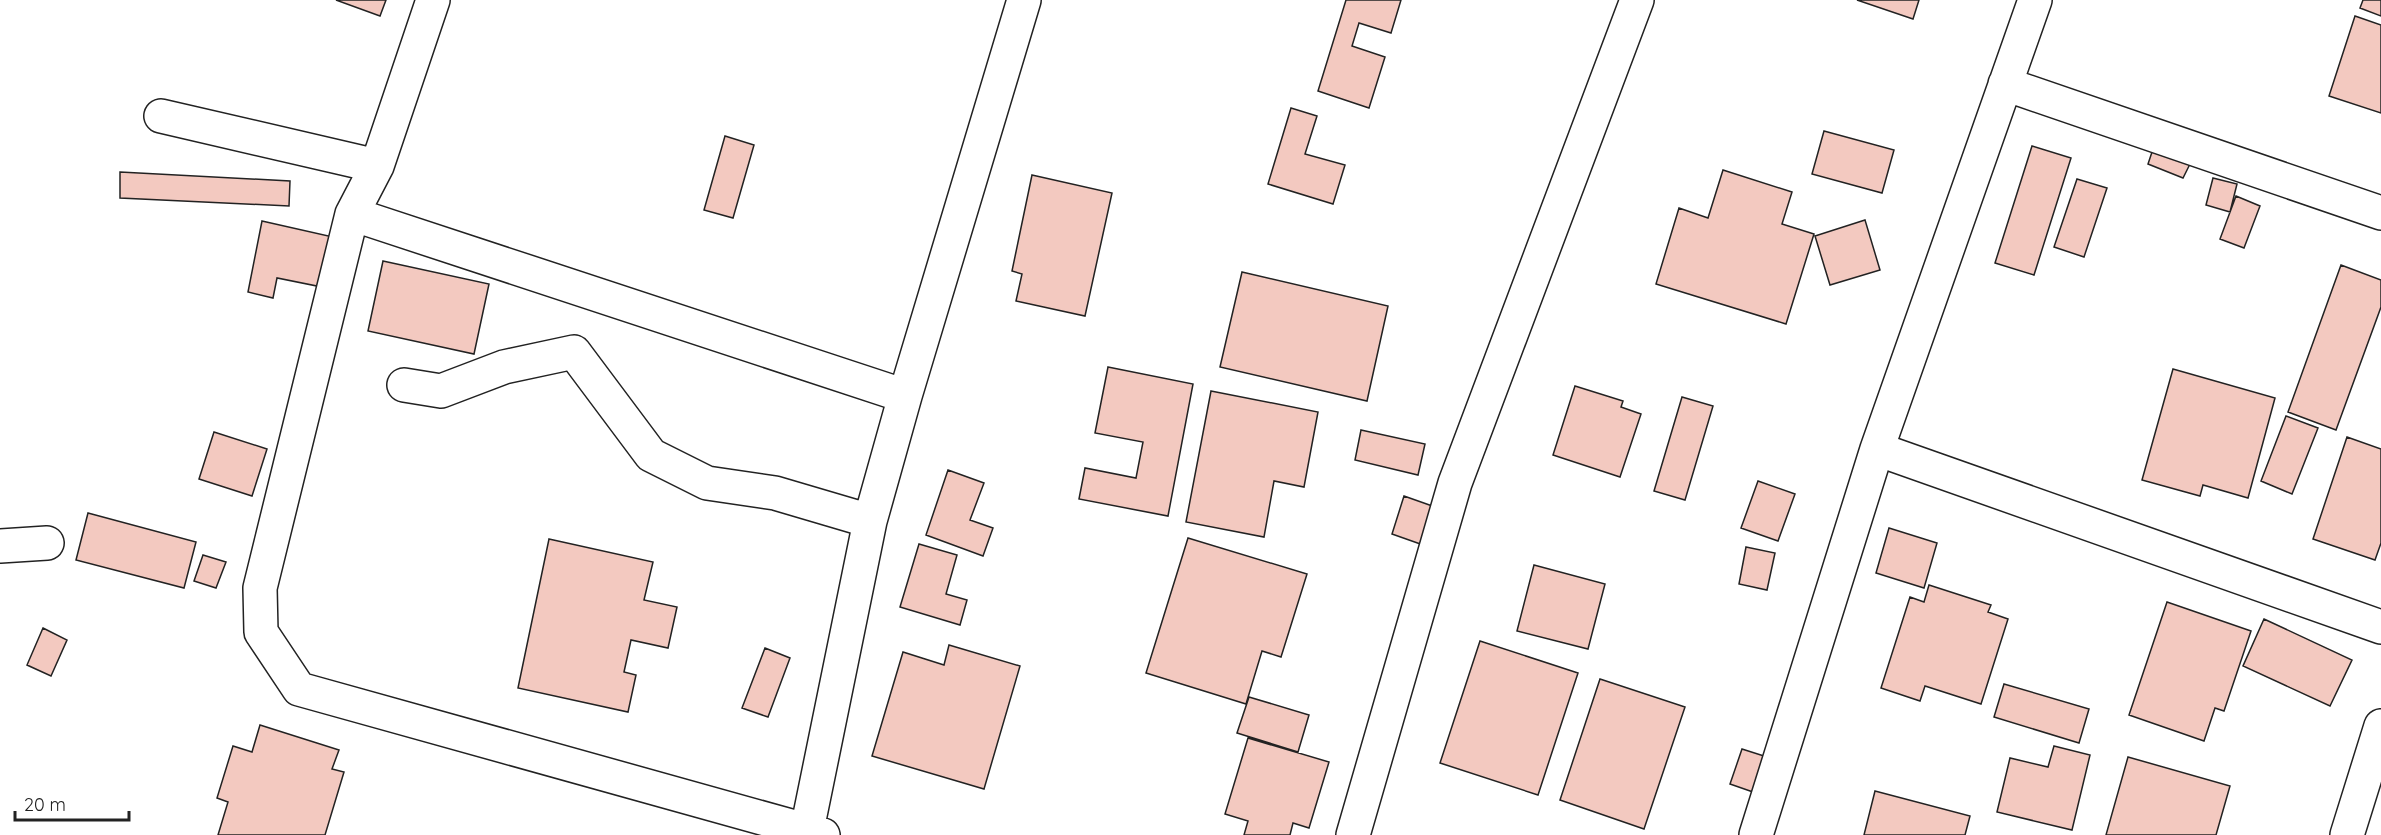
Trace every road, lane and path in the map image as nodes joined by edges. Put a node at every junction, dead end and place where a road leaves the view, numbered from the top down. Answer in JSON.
{"nodes":[{"id":1,"x":433,"y":0,"type":"edge"},
{"id":2,"x":1024,"y":0,"type":"edge"},
{"id":3,"x":1637,"y":0,"type":"edge"},
{"id":4,"x":2035,"y":0,"type":"edge"},
{"id":5,"x":2005,"y":84,"type":"junction"},
{"id":6,"x":161,"y":116,"type":"dead end"},
{"id":7,"x":377,"y":166,"type":"junction"},
{"id":8,"x":352,"y":213,"type":"junction"},
{"id":9,"x":2381,"y":213,"type":"edge"},
{"id":10,"x":404,"y":384,"type":"dead end"},
{"id":11,"x":904,"y":396,"type":"junction"},
{"id":12,"x":1877,"y":449,"type":"junction"},
{"id":13,"x":870,"y":521,"type":"junction"},
{"id":14,"x":47,"y":543,"type":"dead end"},
{"id":15,"x":0,"y":546,"type":"edge"},
{"id":16,"x":2381,"y":627,"type":"edge"},
{"id":17,"x":2381,"y":726,"type":"edge"},
{"id":18,"x":815,"y":832,"type":"edge"},
{"id":19,"x":1353,"y":835,"type":"edge"},
{"id":20,"x":1756,"y":835,"type":"edge"},
{"id":21,"x":2347,"y":835,"type":"edge"}],
"edges":[{"from":1,"to":7,"type":"street"},
{"from":2,"to":11,"type":"street"},
{"from":3,"to":19,"type":"street"},
{"from":4,"to":5,"type":"street"},
{"from":5,"to":9,"type":"street"},
{"from":5,"to":12,"type":"street"},
{"from":6,"to":7,"type":"street"},
{"from":7,"to":8,"type":"street"},
{"from":8,"to":11,"type":"street"},
{"from":8,"to":18,"type":"street"},
{"from":10,"to":13,"type":"street"},
{"from":11,"to":13,"type":"street"},
{"from":12,"to":16,"type":"street"},
{"from":12,"to":20,"type":"street"},
{"from":13,"to":18,"type":"street"},
{"from":14,"to":15,"type":"street"},
{"from":17,"to":21,"type":"street"}]}
